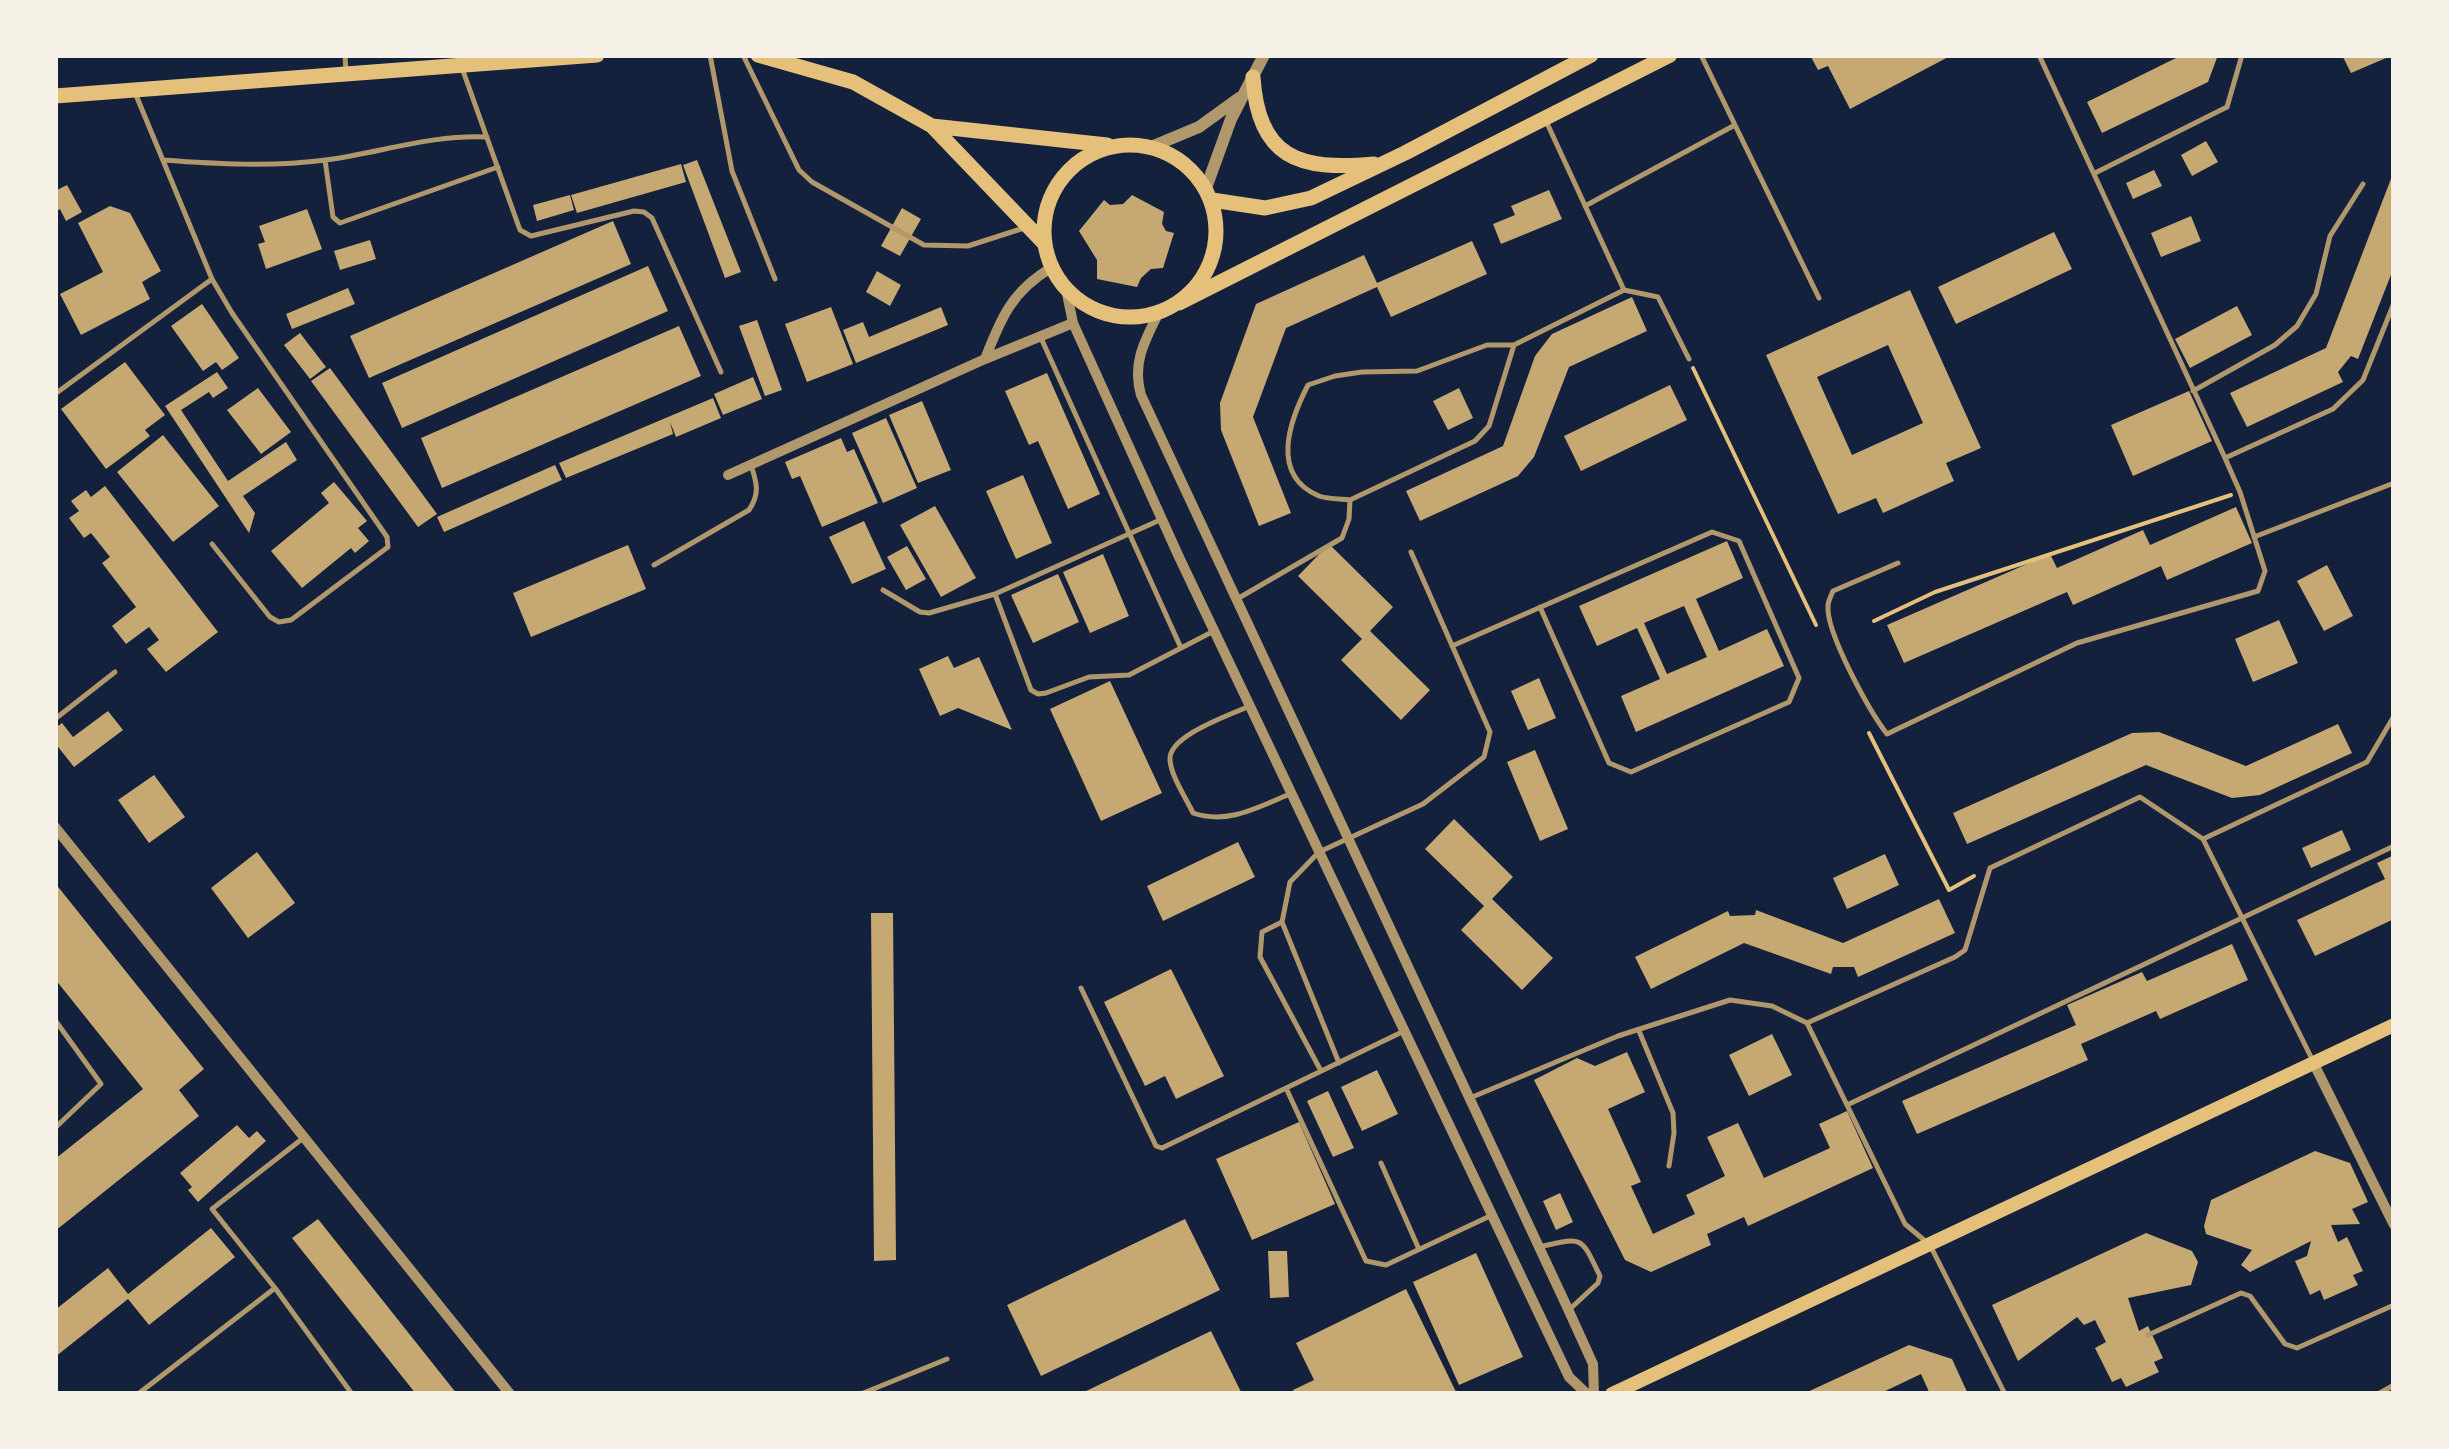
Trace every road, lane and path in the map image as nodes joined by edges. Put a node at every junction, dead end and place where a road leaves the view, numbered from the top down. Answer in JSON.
{"nodes":[{"id":1,"x":345,"y":55,"type":"edge"},
{"id":2,"x":597,"y":55,"type":"edge"},
{"id":3,"x":710,"y":55,"type":"edge"},
{"id":4,"x":743,"y":55,"type":"edge"},
{"id":5,"x":758,"y":55,"type":"edge"},
{"id":6,"x":1264,"y":55,"type":"edge"},
{"id":7,"x":1591,"y":55,"type":"edge"},
{"id":8,"x":1670,"y":55,"type":"edge"},
{"id":9,"x":1701,"y":55,"type":"edge"},
{"id":10,"x":2039,"y":55,"type":"edge"},
{"id":11,"x":2242,"y":55,"type":"edge"},
{"id":12,"x":461,"y":65,"type":"junction"},
{"id":13,"x":346,"y":74,"type":"junction"},
{"id":14,"x":1253,"y":77,"type":"junction"},
{"id":15,"x":132,"y":88,"type":"junction"},
{"id":16,"x":55,"y":96,"type":"edge"},
{"id":17,"x":1240,"y":97,"type":"junction"},
{"id":18,"x":1544,"y":117,"type":"junction"},
{"id":19,"x":1734,"y":125,"type":"junction"},
{"id":20,"x":932,"y":126,"type":"junction"},
{"id":21,"x":487,"y":137,"type":"junction"},
{"id":22,"x":1112,"y":146,"type":"junction"},
{"id":23,"x":1151,"y":147,"type":"junction"},
{"id":24,"x":163,"y":160,"type":"junction"},
{"id":25,"x":324,"y":160,"type":"junction"},
{"id":26,"x":1383,"y":164,"type":"junction"},
{"id":27,"x":498,"y":166,"type":"junction"},
{"id":28,"x":2094,"y":173,"type":"junction"},
{"id":29,"x":2363,"y":184,"type":"dead end"},
{"id":30,"x":1209,"y":194,"type":"junction"},
{"id":31,"x":1585,"y":206,"type":"junction"},
{"id":32,"x":1028,"y":226,"type":"junction"},
{"id":33,"x":1044,"y":243,"type":"junction"},
{"id":34,"x":1051,"y":268,"type":"junction"},
{"id":35,"x":775,"y":278,"type":"dead end"},
{"id":36,"x":212,"y":279,"type":"junction"},
{"id":37,"x":1066,"y":289,"type":"junction"},
{"id":38,"x":1624,"y":290,"type":"junction"},
{"id":39,"x":1819,"y":298,"type":"dead end"},
{"id":40,"x":1179,"y":303,"type":"junction"},
{"id":41,"x":2394,"y":303,"type":"edge"},
{"id":42,"x":1158,"y":314,"type":"junction"},
{"id":43,"x":1073,"y":323,"type":"junction"},
{"id":44,"x":1041,"y":338,"type":"junction"},
{"id":45,"x":1514,"y":345,"type":"junction"},
{"id":46,"x":984,"y":359,"type":"junction"},
{"id":47,"x":1689,"y":359,"type":"dead end"},
{"id":48,"x":721,"y":372,"type":"dead end"},
{"id":49,"x":2194,"y":390,"type":"junction"},
{"id":50,"x":55,"y":394,"type":"edge"},
{"id":51,"x":2224,"y":458,"type":"junction"},
{"id":52,"x":751,"y":465,"type":"junction"},
{"id":53,"x":728,"y":475,"type":"dead end"},
{"id":54,"x":2394,"y":484,"type":"edge"},
{"id":55,"x":2240,"y":492,"type":"junction"},
{"id":56,"x":1350,"y":500,"type":"junction"},
{"id":57,"x":1162,"y":519,"type":"junction"},
{"id":58,"x":1132,"y":532,"type":"junction"},
{"id":59,"x":2254,"y":537,"type":"junction"},
{"id":60,"x":212,"y":544,"type":"dead end"},
{"id":61,"x":1411,"y":552,"type":"dead end"},
{"id":62,"x":1898,"y":563,"type":"dead end"},
{"id":63,"x":654,"y":565,"type":"dead end"},
{"id":64,"x":883,"y":590,"type":"dead end"},
{"id":65,"x":995,"y":594,"type":"junction"},
{"id":66,"x":1237,"y":599,"type":"junction"},
{"id":67,"x":1540,"y":607,"type":"junction"},
{"id":68,"x":1874,"y":621,"type":"dead end"},
{"id":69,"x":1214,"y":631,"type":"junction"},
{"id":70,"x":1452,"y":646,"type":"junction"},
{"id":71,"x":1181,"y":648,"type":"junction"},
{"id":72,"x":115,"y":672,"type":"dead end"},
{"id":73,"x":1250,"y":706,"type":"junction"},
{"id":74,"x":2394,"y":716,"type":"edge"},
{"id":75,"x":55,"y":719,"type":"edge"},
{"id":76,"x":1292,"y":793,"type":"junction"},
{"id":77,"x":55,"y":827,"type":"edge"},
{"id":78,"x":1349,"y":837,"type":"junction"},
{"id":79,"x":2203,"y":839,"type":"junction"},
{"id":80,"x":2394,"y":846,"type":"edge"},
{"id":81,"x":1319,"y":852,"type":"junction"},
{"id":82,"x":2240,"y":918,"type":"junction"},
{"id":83,"x":1282,"y":922,"type":"junction"},
{"id":84,"x":1081,"y":988,"type":"dead end"},
{"id":85,"x":55,"y":1020,"type":"edge"},
{"id":86,"x":1807,"y":1023,"type":"junction"},
{"id":87,"x":2394,"y":1025,"type":"edge"},
{"id":88,"x":1405,"y":1031,"type":"junction"},
{"id":89,"x":1639,"y":1032,"type":"junction"},
{"id":90,"x":1339,"y":1062,"type":"junction"},
{"id":91,"x":2313,"y":1062,"type":"junction"},
{"id":92,"x":1322,"y":1071,"type":"junction"},
{"id":93,"x":1286,"y":1088,"type":"junction"},
{"id":94,"x":1470,"y":1098,"type":"junction"},
{"id":95,"x":1847,"y":1105,"type":"junction"},
{"id":96,"x":55,"y":1128,"type":"edge"},
{"id":97,"x":304,"y":1138,"type":"junction"},
{"id":98,"x":1381,"y":1163,"type":"dead end"},
{"id":99,"x":1669,"y":1166,"type":"dead end"},
{"id":100,"x":1492,"y":1215,"type":"junction"},
{"id":101,"x":2394,"y":1225,"type":"edge"},
{"id":102,"x":1930,"y":1244,"type":"junction"},
{"id":103,"x":1539,"y":1247,"type":"junction"},
{"id":104,"x":1419,"y":1248,"type":"junction"},
{"id":105,"x":275,"y":1288,"type":"junction"},
{"id":106,"x":2394,"y":1305,"type":"edge"},
{"id":107,"x":1568,"y":1310,"type":"junction"},
{"id":108,"x":2148,"y":1335,"type":"dead end"},
{"id":109,"x":947,"y":1359,"type":"dead end"},
{"id":110,"x":2394,"y":1385,"type":"edge"},
{"id":111,"x":138,"y":1394,"type":"edge"},
{"id":112,"x":352,"y":1394,"type":"edge"},
{"id":113,"x":510,"y":1394,"type":"edge"},
{"id":114,"x":861,"y":1394,"type":"edge"},
{"id":115,"x":1587,"y":1394,"type":"edge"},
{"id":116,"x":1594,"y":1394,"type":"edge"},
{"id":117,"x":1612,"y":1394,"type":"edge"},
{"id":118,"x":2006,"y":1394,"type":"edge"},
{"id":119,"x":2378,"y":1394,"type":"edge"}],
"edges":[{"from":1,"to":13,"type":"lane"},
{"from":2,"to":12,"type":"highway"},
{"from":3,"to":35,"type":"lane"},
{"from":4,"to":32,"type":"lane"},
{"from":5,"to":20,"type":"highway"},
{"from":6,"to":14,"type":"street"},
{"from":7,"to":26,"type":"highway"},
{"from":8,"to":18,"type":"highway"},
{"from":9,"to":19,"type":"lane"},
{"from":10,"to":28,"type":"lane"},
{"from":11,"to":28,"type":"lane"},
{"from":12,"to":13,"type":"highway"},
{"from":12,"to":21,"type":"lane"},
{"from":13,"to":15,"type":"highway"},
{"from":14,"to":17,"type":"street"},
{"from":14,"to":26,"type":"highway"},
{"from":15,"to":16,"type":"highway"},
{"from":15,"to":24,"type":"lane"},
{"from":17,"to":23,"type":"street"},
{"from":17,"to":30,"type":"street"},
{"from":18,"to":31,"type":"lane"},
{"from":18,"to":40,"type":"highway"},
{"from":19,"to":31,"type":"lane"},
{"from":19,"to":39,"type":"lane"},
{"from":20,"to":22,"type":"highway"},
{"from":20,"to":32,"type":"highway"},
{"from":21,"to":25,"type":"lane"},
{"from":21,"to":27,"type":"lane"},
{"from":22,"to":23,"type":"highway"},
{"from":22,"to":33,"type":"highway"},
{"from":23,"to":30,"type":"highway"},
{"from":24,"to":25,"type":"lane"},
{"from":24,"to":36,"type":"lane"},
{"from":25,"to":27,"type":"lane"},
{"from":26,"to":30,"type":"highway"},
{"from":27,"to":48,"type":"lane"},
{"from":28,"to":49,"type":"lane"},
{"from":29,"to":49,"type":"lane"},
{"from":30,"to":40,"type":"highway"},
{"from":31,"to":38,"type":"lane"},
{"from":32,"to":33,"type":"highway"},
{"from":33,"to":34,"type":"highway"},
{"from":34,"to":37,"type":"highway"},
{"from":34,"to":46,"type":"street"},
{"from":36,"to":50,"type":"lane"},
{"from":36,"to":60,"type":"lane"},
{"from":37,"to":42,"type":"highway"},
{"from":37,"to":43,"type":"street"},
{"from":38,"to":45,"type":"lane"},
{"from":38,"to":47,"type":"lane"},
{"from":40,"to":42,"type":"highway"},
{"from":41,"to":51,"type":"lane"},
{"from":42,"to":66,"type":"street"},
{"from":43,"to":44,"type":"street"},
{"from":43,"to":57,"type":"street"},
{"from":44,"to":46,"type":"street"},
{"from":44,"to":58,"type":"lane"},
{"from":45,"to":56,"type":"lane"},
{"from":45,"to":56,"type":"lane"},
{"from":46,"to":52,"type":"street"},
{"from":49,"to":51,"type":"lane"},
{"from":51,"to":55,"type":"lane"},
{"from":52,"to":53,"type":"street"},
{"from":52,"to":63,"type":"lane"},
{"from":54,"to":59,"type":"lane"},
{"from":55,"to":59,"type":"lane"},
{"from":55,"to":68,"type":"path"},
{"from":56,"to":66,"type":"lane"},
{"from":57,"to":58,"type":"lane"},
{"from":57,"to":69,"type":"street"},
{"from":58,"to":65,"type":"lane"},
{"from":58,"to":71,"type":"lane"},
{"from":59,"to":62,"type":"lane"},
{"from":61,"to":70,"type":"lane"},
{"from":64,"to":65,"type":"lane"},
{"from":65,"to":71,"type":"lane"},
{"from":66,"to":78,"type":"street"},
{"from":67,"to":67,"type":"lane"},
{"from":67,"to":70,"type":"lane"},
{"from":69,"to":71,"type":"lane"},
{"from":69,"to":73,"type":"street"},
{"from":70,"to":78,"type":"lane"},
{"from":72,"to":75,"type":"lane"},
{"from":73,"to":76,"type":"street"},
{"from":73,"to":76,"type":"lane"},
{"from":74,"to":79,"type":"lane"},
{"from":76,"to":81,"type":"street"},
{"from":77,"to":97,"type":"street"},
{"from":78,"to":81,"type":"lane"},
{"from":78,"to":94,"type":"street"},
{"from":79,"to":82,"type":"lane"},
{"from":79,"to":86,"type":"lane"},
{"from":80,"to":82,"type":"lane"},
{"from":81,"to":83,"type":"lane"},
{"from":81,"to":88,"type":"street"},
{"from":82,"to":91,"type":"lane"},
{"from":82,"to":95,"type":"lane"},
{"from":83,"to":90,"type":"lane"},
{"from":83,"to":92,"type":"lane"},
{"from":84,"to":93,"type":"lane"},
{"from":85,"to":96,"type":"lane"},
{"from":86,"to":89,"type":"lane"},
{"from":86,"to":95,"type":"lane"},
{"from":87,"to":91,"type":"main road"},
{"from":88,"to":90,"type":"lane"},
{"from":88,"to":100,"type":"street"},
{"from":89,"to":94,"type":"lane"},
{"from":89,"to":99,"type":"lane"},
{"from":90,"to":92,"type":"lane"},
{"from":91,"to":101,"type":"street"},
{"from":91,"to":102,"type":"main road"},
{"from":92,"to":93,"type":"lane"},
{"from":93,"to":104,"type":"lane"},
{"from":94,"to":103,"type":"street"},
{"from":95,"to":102,"type":"lane"},
{"from":97,"to":105,"type":"lane"},
{"from":97,"to":113,"type":"street"},
{"from":98,"to":104,"type":"lane"},
{"from":100,"to":104,"type":"lane"},
{"from":100,"to":115,"type":"street"},
{"from":102,"to":117,"type":"main road"},
{"from":102,"to":118,"type":"lane"},
{"from":103,"to":107,"type":"street"},
{"from":103,"to":107,"type":"lane"},
{"from":105,"to":111,"type":"lane"},
{"from":105,"to":112,"type":"lane"},
{"from":106,"to":108,"type":"lane"},
{"from":107,"to":116,"type":"street"},
{"from":109,"to":114,"type":"lane"},
{"from":110,"to":119,"type":"lane"}]}
